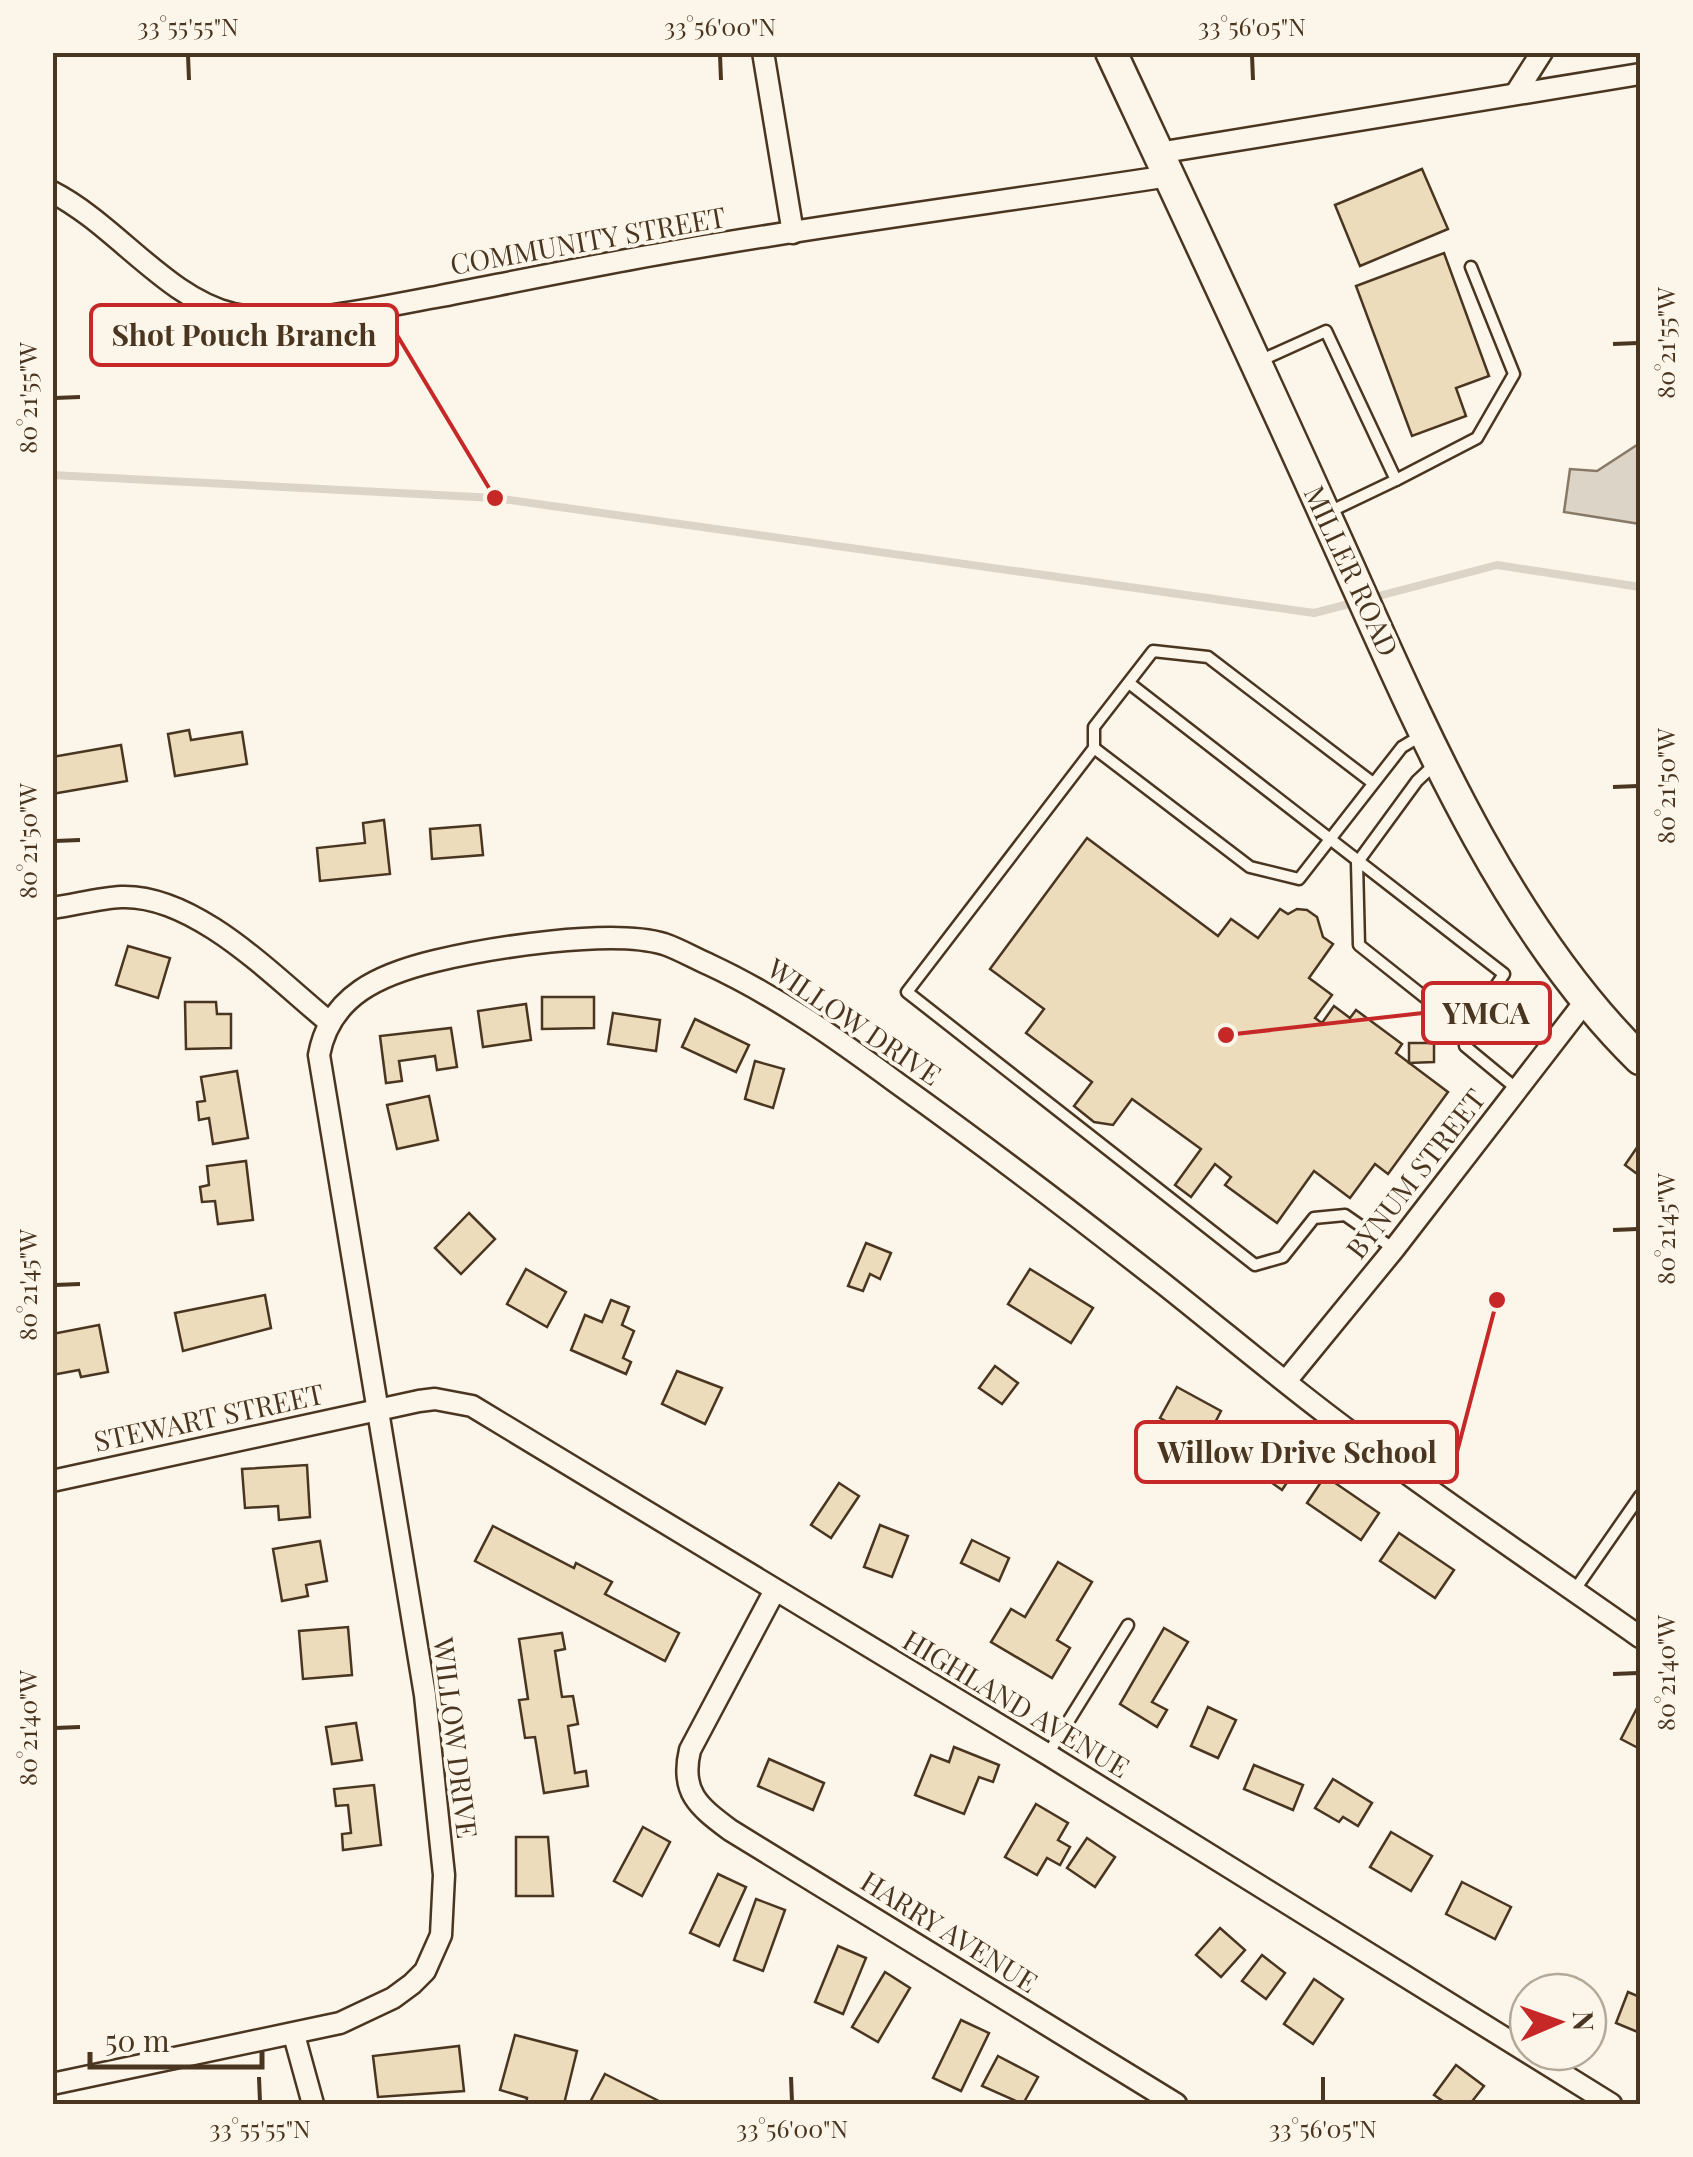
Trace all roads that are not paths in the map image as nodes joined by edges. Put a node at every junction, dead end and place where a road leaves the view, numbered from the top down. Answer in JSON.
{"nodes":[{"id":1,"x":763,"y":52,"type":"edge"},
{"id":2,"x":1111,"y":52,"type":"edge"},
{"id":3,"x":1542,"y":52,"type":"edge"},
{"id":4,"x":1640,"y":74,"type":"edge"},
{"id":5,"x":1516,"y":94,"type":"junction"},
{"id":6,"x":1163,"y":164,"type":"junction"},
{"id":7,"x":52,"y":192,"type":"edge"},
{"id":8,"x":793,"y":233,"type":"junction"},
{"id":9,"x":1472,"y":267,"type":"dead end"},
{"id":10,"x":1256,"y":362,"type":"junction"},
{"id":11,"x":1396,"y":480,"type":"junction"},
{"id":12,"x":1325,"y":514,"type":"junction"},
{"id":13,"x":1129,"y":684,"type":"junction"},
{"id":14,"x":1433,"y":746,"type":"junction"},
{"id":15,"x":1094,"y":748,"type":"junction"},
{"id":16,"x":1374,"y":784,"type":"junction"},
{"id":17,"x":1329,"y":840,"type":"junction"},
{"id":18,"x":1357,"y":862,"type":"junction"},
{"id":19,"x":52,"y":908,"type":"edge"},
{"id":20,"x":1587,"y":1000,"type":"junction"},
{"id":21,"x":329,"y":1022,"type":"junction"},
{"id":22,"x":1466,"y":1030,"type":"junction"},
{"id":23,"x":1640,"y":1059,"type":"edge"},
{"id":24,"x":1518,"y":1089,"type":"junction"},
{"id":25,"x":1394,"y":1250,"type":"junction"},
{"id":26,"x":1286,"y":1380,"type":"junction"},
{"id":27,"x":376,"y":1410,"type":"junction"},
{"id":28,"x":52,"y":1480,"type":"edge"},
{"id":29,"x":1640,"y":1496,"type":"edge"},
{"id":30,"x":776,"y":1590,"type":"junction"},
{"id":31,"x":1574,"y":1591,"type":"junction"},
{"id":32,"x":1128,"y":1624,"type":"dead end"},
{"id":33,"x":1640,"y":1638,"type":"edge"},
{"id":34,"x":1047,"y":1754,"type":"junction"},
{"id":35,"x":294,"y":2034,"type":"junction"},
{"id":36,"x":52,"y":2084,"type":"edge"},
{"id":37,"x":313,"y":2104,"type":"edge"},
{"id":38,"x":1176,"y":2104,"type":"edge"},
{"id":39,"x":1612,"y":2104,"type":"edge"}],
"edges":[{"from":1,"to":8,"type":"street"},
{"from":2,"to":6,"type":"main road","name":"MILLER ROAD"},
{"from":3,"to":5,"type":"street"},
{"from":4,"to":5,"type":"street","name":"COMMUNITY STREET"},
{"from":5,"to":6,"type":"street","name":"COMMUNITY STREET"},
{"from":6,"to":8,"type":"street","name":"COMMUNITY STREET"},
{"from":6,"to":10,"type":"main road","name":"MILLER ROAD"},
{"from":7,"to":8,"type":"street","name":"COMMUNITY STREET"},
{"from":9,"to":11,"type":"lane"},
{"from":10,"to":11,"type":"lane"},
{"from":10,"to":12,"type":"main road","name":"MILLER ROAD"},
{"from":11,"to":12,"type":"lane"},
{"from":12,"to":14,"type":"main road","name":"MILLER ROAD"},
{"from":13,"to":15,"type":"lane"},
{"from":13,"to":16,"type":"lane"},
{"from":13,"to":17,"type":"lane"},
{"from":14,"to":16,"type":"lane"},
{"from":14,"to":18,"type":"lane"},
{"from":14,"to":20,"type":"main road","name":"MILLER ROAD"},
{"from":15,"to":17,"type":"lane"},
{"from":15,"to":25,"type":"lane"},
{"from":16,"to":17,"type":"lane"},
{"from":17,"to":18,"type":"lane"},
{"from":18,"to":22,"type":"lane"},
{"from":18,"to":22,"type":"lane"},
{"from":19,"to":21,"type":"street"},
{"from":20,"to":23,"type":"main road","name":"MILLER ROAD"},
{"from":20,"to":24,"type":"street","name":"BYNUM STREET"},
{"from":21,"to":26,"type":"street","name":"WILLOW DRIVE"},
{"from":21,"to":27,"type":"street","name":"WILLOW DRIVE"},
{"from":22,"to":24,"type":"lane"},
{"from":24,"to":25,"type":"street","name":"BYNUM STREET"},
{"from":25,"to":26,"type":"street","name":"BYNUM STREET"},
{"from":26,"to":31,"type":"street","name":"WILLOW DRIVE"},
{"from":27,"to":28,"type":"street","name":"STEWART STREET"},
{"from":27,"to":30,"type":"street","name":"HIGHLAND AVENUE"},
{"from":27,"to":35,"type":"street","name":"WILLOW DRIVE"},
{"from":29,"to":31,"type":"lane"},
{"from":30,"to":34,"type":"street","name":"HIGHLAND AVENUE"},
{"from":30,"to":38,"type":"street","name":"HARRY AVENUE"},
{"from":31,"to":33,"type":"street","name":"WILLOW DRIVE"},
{"from":32,"to":34,"type":"lane"},
{"from":34,"to":39,"type":"street","name":"HIGHLAND AVENUE"},
{"from":35,"to":36,"type":"street"},
{"from":35,"to":37,"type":"street"}]}
